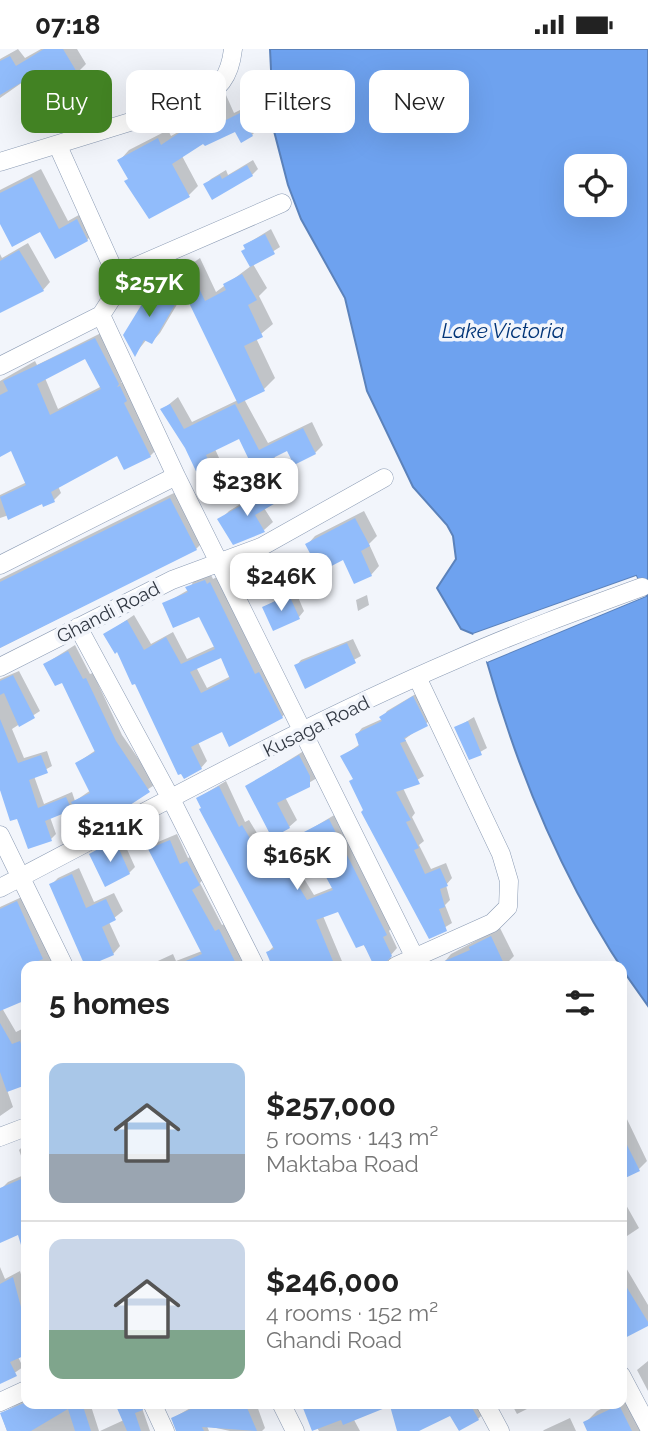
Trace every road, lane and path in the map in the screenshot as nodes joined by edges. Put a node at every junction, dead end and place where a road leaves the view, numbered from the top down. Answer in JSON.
{"nodes":[{"id":1,"x":233,"y":49,"type":"edge"},
{"id":2,"x":58,"y":146,"type":"junction"},
{"id":3,"x":0,"y":162,"type":"edge"},
{"id":4,"x":282,"y":203,"type":"dead end"},
{"id":5,"x":116,"y":275,"type":"junction"},
{"id":6,"x":101,"y":316,"type":"junction"},
{"id":7,"x":0,"y":366,"type":"edge"},
{"id":8,"x":176,"y":476,"type":"junction"},
{"id":9,"x":384,"y":478,"type":"dead end"},
{"id":10,"x":219,"y":562,"type":"junction"},
{"id":11,"x":0,"y":565,"type":"edge"},
{"id":12,"x":642,"y":587,"type":"dead end"},
{"id":13,"x":78,"y":627,"type":"junction"},
{"id":14,"x":0,"y":667,"type":"edge"},
{"id":15,"x":417,"y":677,"type":"junction"},
{"id":16,"x":304,"y":732,"type":"junction"},
{"id":17,"x":171,"y":799,"type":"junction"},
{"id":18,"x":0,"y":835,"type":"edge"},
{"id":19,"x":21,"y":877,"type":"junction"},
{"id":20,"x":0,"y":888,"type":"edge"},
{"id":21,"x":62,"y":961,"type":"edge"},
{"id":22,"x":252,"y":961,"type":"edge"},
{"id":23,"x":417,"y":961,"type":"edge"},
{"id":24,"x":419,"y":961,"type":"edge"},
{"id":25,"x":21,"y":1129,"type":"edge"},
{"id":26,"x":0,"y":1137,"type":"edge"},
{"id":27,"x":627,"y":1386,"type":"edge"},
{"id":28,"x":21,"y":1392,"type":"edge"},
{"id":29,"x":0,"y":1402,"type":"edge"},
{"id":30,"x":155,"y":1409,"type":"edge"},
{"id":31,"x":284,"y":1409,"type":"edge"},
{"id":32,"x":488,"y":1409,"type":"edge"},
{"id":33,"x":648,"y":1426,"type":"edge"},
{"id":34,"x":165,"y":1431,"type":"edge"},
{"id":35,"x":295,"y":1431,"type":"edge"},
{"id":36,"x":499,"y":1431,"type":"edge"}],
"edges":[{"from":1,"to":2,"type":"street"},
{"from":2,"to":3,"type":"street"},
{"from":2,"to":5,"type":"street"},
{"from":4,"to":5,"type":"street"},
{"from":5,"to":6,"type":"street"},
{"from":6,"to":7,"type":"street"},
{"from":6,"to":8,"type":"street"},
{"from":8,"to":10,"type":"street"},
{"from":8,"to":11,"type":"street"},
{"from":9,"to":10,"type":"street","name":"Ghandi Road"},
{"from":10,"to":13,"type":"street","name":"Ghandi Road"},
{"from":10,"to":16,"type":"street"},
{"from":12,"to":15,"type":"street","name":"Kusaga Road"},
{"from":13,"to":14,"type":"street","name":"Ghandi Road"},
{"from":13,"to":17,"type":"street"},
{"from":15,"to":16,"type":"street","name":"Kusaga Road"},
{"from":15,"to":24,"type":"street"},
{"from":16,"to":17,"type":"street","name":"Kusaga Road"},
{"from":16,"to":23,"type":"street"},
{"from":17,"to":19,"type":"street","name":"Kusaga Road"},
{"from":17,"to":22,"type":"street"},
{"from":18,"to":19,"type":"street"},
{"from":19,"to":20,"type":"street","name":"Kusaga Road"},
{"from":19,"to":21,"type":"street"},
{"from":25,"to":26,"type":"street"},
{"from":27,"to":33,"type":"street"},
{"from":28,"to":29,"type":"street"},
{"from":30,"to":34,"type":"street"},
{"from":31,"to":35,"type":"street"},
{"from":32,"to":36,"type":"street"}]}
